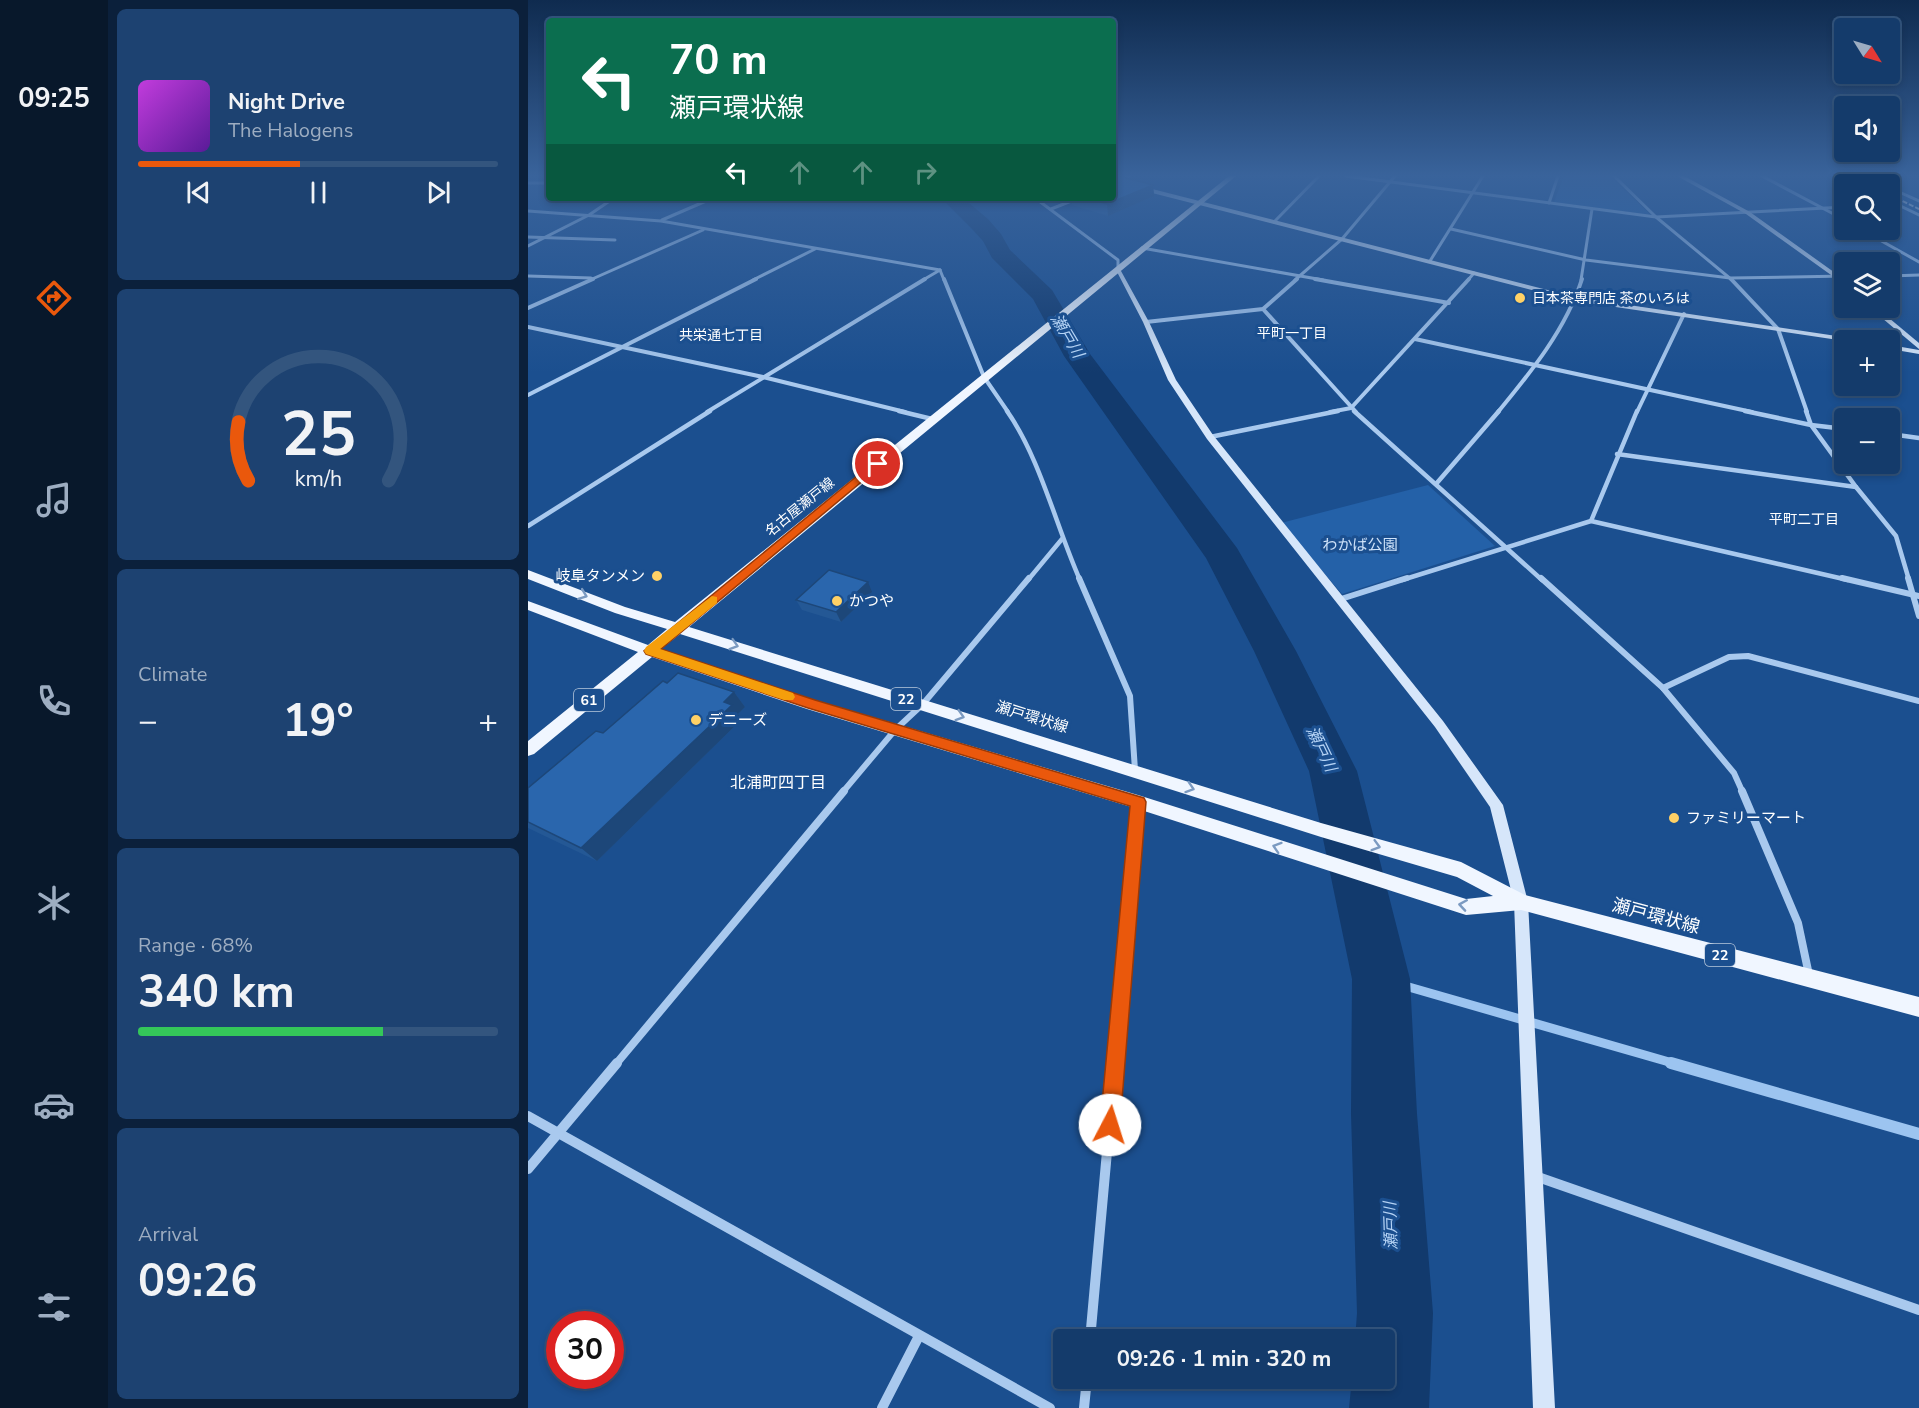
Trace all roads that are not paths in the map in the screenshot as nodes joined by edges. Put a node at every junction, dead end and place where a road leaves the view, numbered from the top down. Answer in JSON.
{"nodes":[{"id":1,"x":677,"y":242,"type":"edge"},
{"id":2,"x":773,"y":242,"type":"edge"},
{"id":3,"x":1094,"y":242,"type":"edge"},
{"id":4,"x":1150,"y":242,"type":"edge"},
{"id":5,"x":1339,"y":242,"type":"edge"},
{"id":6,"x":1353,"y":242,"type":"edge"},
{"id":7,"x":1443,"y":242,"type":"edge"},
{"id":8,"x":1506,"y":242,"type":"edge"},
{"id":9,"x":1588,"y":242,"type":"edge"},
{"id":10,"x":1686,"y":242,"type":"edge"},
{"id":11,"x":1789,"y":242,"type":"edge"},
{"id":12,"x":1883,"y":242,"type":"edge"},
{"id":13,"x":1142,"y":248,"type":"junction"},
{"id":14,"x":816,"y":249,"type":"junction"},
{"id":15,"x":1586,"y":260,"type":"junction"},
{"id":16,"x":1430,"y":261,"type":"junction"},
{"id":17,"x":1919,"y":262,"type":"edge"},
{"id":18,"x":940,"y":270,"type":"junction"},
{"id":19,"x":1118,"y":271,"type":"junction"},
{"id":20,"x":1473,"y":273,"type":"junction"},
{"id":21,"x":1834,"y":274,"type":"edge"},
{"id":22,"x":1919,"y":275,"type":"edge"},
{"id":23,"x":528,"y":276,"type":"edge"},
{"id":24,"x":1300,"y":276,"type":"junction"},
{"id":25,"x":1834,"y":276,"type":"edge"},
{"id":26,"x":1900,"y":276,"type":"edge"},
{"id":27,"x":595,"y":278,"type":"junction"},
{"id":28,"x":1730,"y":278,"type":"junction"},
{"id":29,"x":1575,"y":298,"type":"junction"},
{"id":30,"x":1449,"y":303,"type":"junction"},
{"id":31,"x":528,"y":308,"type":"edge"},
{"id":32,"x":1263,"y":309,"type":"junction"},
{"id":33,"x":1684,"y":314,"type":"junction"},
{"id":34,"x":1884,"y":318,"type":"edge"},
{"id":35,"x":1146,"y":321,"type":"junction"},
{"id":36,"x":528,"y":327,"type":"edge"},
{"id":37,"x":1778,"y":329,"type":"junction"},
{"id":38,"x":1834,"y":338,"type":"edge"},
{"id":39,"x":1415,"y":339,"type":"junction"},
{"id":40,"x":620,"y":347,"type":"junction"},
{"id":41,"x":1900,"y":348,"type":"edge"},
{"id":42,"x":1919,"y":349,"type":"edge"},
{"id":43,"x":1534,"y":366,"type":"junction"},
{"id":44,"x":763,"y":377,"type":"junction"},
{"id":45,"x":984,"y":377,"type":"junction"},
{"id":46,"x":1646,"y":390,"type":"junction"},
{"id":47,"x":528,"y":394,"type":"edge"},
{"id":48,"x":1351,"y":408,"type":"junction"},
{"id":49,"x":932,"y":419,"type":"junction"},
{"id":50,"x":1811,"y":424,"type":"junction"},
{"id":51,"x":1834,"y":427,"type":"edge"},
{"id":52,"x":1900,"y":435,"type":"edge"},
{"id":53,"x":1210,"y":437,"type":"junction"},
{"id":54,"x":1919,"y":438,"type":"edge"},
{"id":55,"x":1617,"y":454,"type":"junction"},
{"id":56,"x":1436,"y":484,"type":"junction"},
{"id":57,"x":1856,"y":487,"type":"junction"},
{"id":58,"x":1591,"y":521,"type":"junction"},
{"id":59,"x":528,"y":526,"type":"edge"},
{"id":60,"x":1062,"y":539,"type":"junction"},
{"id":61,"x":1503,"y":547,"type":"junction"},
{"id":62,"x":528,"y":574,"type":"edge"},
{"id":63,"x":1916,"y":595,"type":"edge"},
{"id":64,"x":1341,"y":600,"type":"junction"},
{"id":65,"x":528,"y":605,"type":"edge"},
{"id":66,"x":1919,"y":616,"type":"edge"},
{"id":67,"x":678,"y":628,"type":"junction"},
{"id":68,"x":650,"y":651,"type":"junction"},
{"id":69,"x":1663,"y":688,"type":"junction"},
{"id":70,"x":1919,"y":701,"type":"edge"},
{"id":71,"x":923,"y":704,"type":"junction"},
{"id":72,"x":895,"y":730,"type":"junction"},
{"id":73,"x":528,"y":750,"type":"edge"},
{"id":74,"x":1135,"y":770,"type":"junction"},
{"id":75,"x":1138,"y":802,"type":"junction"},
{"id":76,"x":1521,"y":902,"type":"junction"},
{"id":77,"x":1809,"y":978,"type":"junction"},
{"id":78,"x":1919,"y":1007,"type":"edge"},
{"id":79,"x":528,"y":1116,"type":"edge"},
{"id":80,"x":559,"y":1132,"type":"junction"},
{"id":81,"x":528,"y":1169,"type":"edge"},
{"id":82,"x":1532,"y":1175,"type":"junction"},
{"id":83,"x":1919,"y":1310,"type":"edge"},
{"id":84,"x":1091,"y":1329,"type":"edge"},
{"id":85,"x":919,"y":1336,"type":"junction"},
{"id":86,"x":1086,"y":1389,"type":"edge"},
{"id":87,"x":882,"y":1408,"type":"edge"},
{"id":88,"x":1050,"y":1408,"type":"edge"},
{"id":89,"x":1084,"y":1408,"type":"edge"},
{"id":90,"x":1544,"y":1408,"type":"edge"}],
"edges":[{"from":1,"to":27,"type":"street"},
{"from":2,"to":14,"type":"street"},
{"from":3,"to":19,"type":"street"},
{"from":4,"to":13,"type":"main road","name":"名古屋瀬戸線","number":"61"},
{"from":5,"to":24,"type":"street"},
{"from":6,"to":16,"type":"street"},
{"from":7,"to":16,"type":"street"},
{"from":8,"to":15,"type":"street"},
{"from":9,"to":15,"type":"street"},
{"from":10,"to":28,"type":"street"},
{"from":11,"to":21,"type":"street"},
{"from":12,"to":17,"type":"street"},
{"from":13,"to":19,"type":"main road","name":"名古屋瀬戸線","number":"61"},
{"from":13,"to":24,"type":"street"},
{"from":14,"to":18,"type":"street"},
{"from":14,"to":40,"type":"street"},
{"from":15,"to":28,"type":"street"},
{"from":15,"to":29,"type":"street"},
{"from":16,"to":20,"type":"street"},
{"from":18,"to":44,"type":"street"},
{"from":18,"to":45,"type":"street"},
{"from":19,"to":35,"type":"street"},
{"from":19,"to":45,"type":"main road","name":"名古屋瀬戸線","number":"61"},
{"from":20,"to":29,"type":"street"},
{"from":20,"to":30,"type":"street"},
{"from":22,"to":26,"type":"street"},
{"from":23,"to":27,"type":"street"},
{"from":24,"to":30,"type":"street"},
{"from":24,"to":32,"type":"street"},
{"from":25,"to":28,"type":"street"},
{"from":27,"to":31,"type":"street"},
{"from":28,"to":37,"type":"street"},
{"from":29,"to":33,"type":"street"},
{"from":29,"to":43,"type":"street"},
{"from":30,"to":39,"type":"street"},
{"from":32,"to":35,"type":"street"},
{"from":32,"to":48,"type":"street"},
{"from":33,"to":37,"type":"street"},
{"from":33,"to":46,"type":"street"},
{"from":34,"to":42,"type":"street"},
{"from":35,"to":53,"type":"street"},
{"from":36,"to":40,"type":"street"},
{"from":37,"to":38,"type":"street"},
{"from":37,"to":50,"type":"street"},
{"from":39,"to":43,"type":"street"},
{"from":39,"to":48,"type":"street"},
{"from":40,"to":44,"type":"street"},
{"from":40,"to":47,"type":"street"},
{"from":41,"to":42,"type":"street"},
{"from":43,"to":46,"type":"street"},
{"from":43,"to":56,"type":"street"},
{"from":44,"to":49,"type":"street"},
{"from":44,"to":59,"type":"street"},
{"from":45,"to":49,"type":"main road","name":"名古屋瀬戸線","number":"61"},
{"from":45,"to":60,"type":"street"},
{"from":46,"to":50,"type":"street"},
{"from":46,"to":55,"type":"street"},
{"from":48,"to":53,"type":"street"},
{"from":48,"to":56,"type":"street"},
{"from":49,"to":67,"type":"main road","name":"名古屋瀬戸線","number":"61"},
{"from":50,"to":51,"type":"street"},
{"from":50,"to":57,"type":"street"},
{"from":52,"to":54,"type":"street"},
{"from":53,"to":64,"type":"street"},
{"from":55,"to":57,"type":"street"},
{"from":55,"to":58,"type":"street"},
{"from":56,"to":61,"type":"street"},
{"from":57,"to":63,"type":"street"},
{"from":58,"to":61,"type":"street"},
{"from":58,"to":63,"type":"street"},
{"from":60,"to":71,"type":"street"},
{"from":60,"to":74,"type":"street"},
{"from":61,"to":64,"type":"street"},
{"from":61,"to":69,"type":"street"},
{"from":62,"to":67,"type":"main road","name":"瀬戸環状線","number":"22","one_way":true},
{"from":63,"to":66,"type":"street"},
{"from":64,"to":76,"type":"street"},
{"from":65,"to":68,"type":"main road","name":"瀬戸環状線","number":"22"},
{"from":67,"to":68,"type":"main road","name":"名古屋瀬戸線","number":"61"},
{"from":67,"to":71,"type":"main road","name":"瀬戸環状線","number":"22","one_way":true},
{"from":68,"to":72,"type":"main road","name":"瀬戸環状線","number":"22"},
{"from":68,"to":73,"type":"main road","name":"名古屋瀬戸線","number":"61"},
{"from":69,"to":70,"type":"street"},
{"from":69,"to":77,"type":"street"},
{"from":71,"to":72,"type":"street"},
{"from":71,"to":74,"type":"main road","name":"瀬戸環状線","number":"22","one_way":true},
{"from":72,"to":75,"type":"main road","name":"瀬戸環状線","number":"22"},
{"from":72,"to":80,"type":"street"},
{"from":74,"to":76,"type":"main road","name":"瀬戸環状線","number":"22","one_way":true},
{"from":76,"to":75,"type":"main road","name":"瀬戸環状線","number":"22","one_way":true},
{"from":75,"to":84,"type":"street"},
{"from":76,"to":77,"type":"main road","name":"瀬戸環状線","number":"22"},
{"from":76,"to":82,"type":"street"},
{"from":77,"to":78,"type":"main road","name":"瀬戸環状線","number":"22"},
{"from":79,"to":80,"type":"street"},
{"from":80,"to":81,"type":"street"},
{"from":80,"to":85,"type":"street"},
{"from":82,"to":83,"type":"street"},
{"from":82,"to":90,"type":"street"},
{"from":85,"to":87,"type":"street"},
{"from":85,"to":88,"type":"street"},
{"from":86,"to":89,"type":"street"}]}
